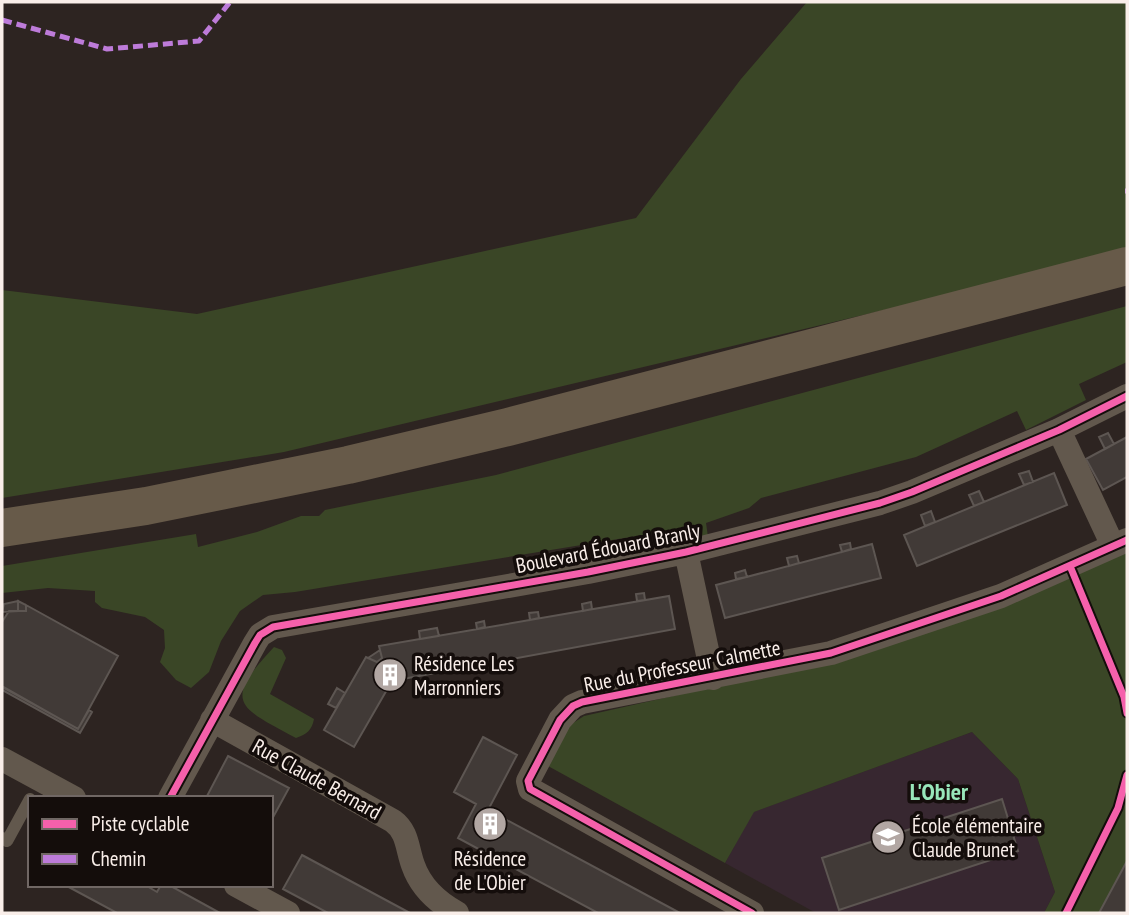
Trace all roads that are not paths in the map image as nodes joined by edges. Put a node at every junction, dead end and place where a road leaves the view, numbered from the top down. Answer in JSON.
{"nodes":[{"id":1,"x":1127,"y":266,"type":"edge"},
{"id":2,"x":1127,"y":291,"type":"edge"},
{"id":3,"x":1127,"y":396,"type":"edge"},
{"id":4,"x":1059,"y":430,"type":"junction"},
{"id":5,"x":2,"y":528,"type":"edge"},
{"id":6,"x":1120,"y":543,"type":"edge"},
{"id":7,"x":2,"y":549,"type":"edge"},
{"id":8,"x":686,"y":552,"type":"junction"},
{"id":9,"x":713,"y":678,"type":"junction"},
{"id":10,"x":212,"y":720,"type":"junction"},
{"id":11,"x":2,"y":759,"type":"edge"},
{"id":12,"x":34,"y":792,"type":"edge"},
{"id":13,"x":61,"y":796,"type":"edge"},
{"id":14,"x":171,"y":796,"type":"edge"},
{"id":15,"x":28,"y":803,"type":"edge"},
{"id":16,"x":2,"y":838,"type":"edge"},
{"id":17,"x":240,"y":887,"type":"edge"},
{"id":18,"x":288,"y":913,"type":"edge"},
{"id":19,"x":457,"y":913,"type":"edge"},
{"id":20,"x":752,"y":913,"type":"edge"}],
"edges":[{"from":1,"to":5,"type":"main road"},
{"from":2,"to":7,"type":"main road"},
{"from":3,"to":4,"type":"street","name":"Boulevard Édouard Branly"},
{"from":4,"to":6,"type":"street"},
{"from":4,"to":8,"type":"street","name":"Boulevard Édouard Branly"},
{"from":6,"to":9,"type":"street","name":"Rue du Professeur Calmette"},
{"from":8,"to":9,"type":"street"},
{"from":8,"to":10,"type":"street","name":"Boulevard Édouard Branly"},
{"from":9,"to":20,"type":"street","name":"Rue du Professeur Calmette"},
{"from":10,"to":14,"type":"street","name":"Boulevard Édouard Branly"},
{"from":10,"to":19,"type":"street","name":"Rue Claude Bernard"},
{"from":11,"to":12,"type":"street"},
{"from":12,"to":13,"type":"street"},
{"from":15,"to":16,"type":"lane"},
{"from":17,"to":18,"type":"street"}]}
